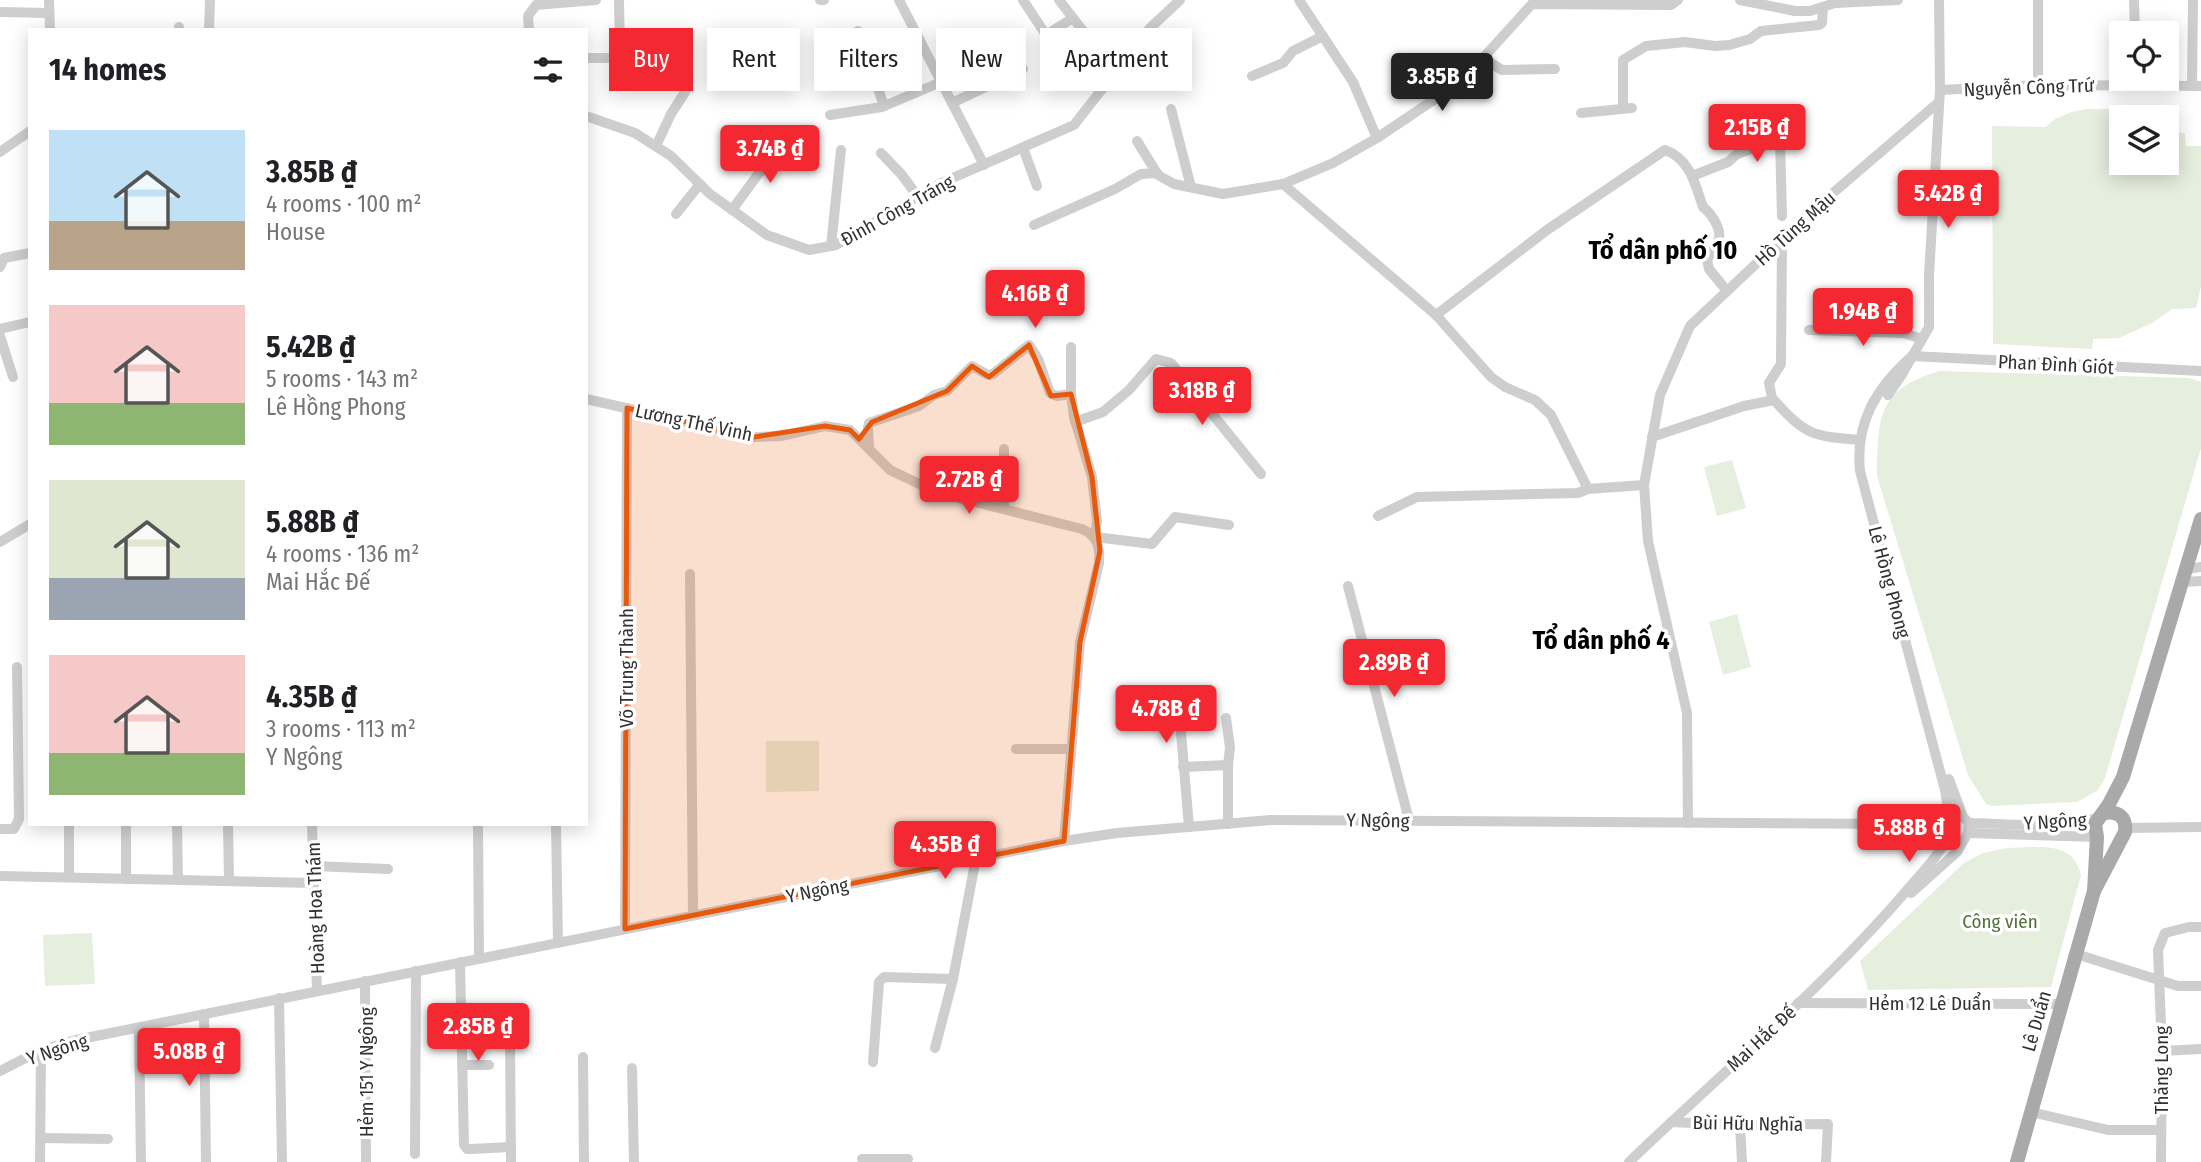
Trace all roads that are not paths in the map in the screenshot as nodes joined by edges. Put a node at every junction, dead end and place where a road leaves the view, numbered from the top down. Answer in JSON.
{"nodes":[{"id":1,"x":49,"y":0,"type":"edge"},
{"id":2,"x":210,"y":0,"type":"edge"},
{"id":3,"x":526,"y":0,"type":"edge"},
{"id":4,"x":596,"y":0,"type":"edge"},
{"id":5,"x":618,"y":0,"type":"edge"},
{"id":6,"x":899,"y":0,"type":"edge"},
{"id":7,"x":1023,"y":0,"type":"edge"},
{"id":8,"x":1059,"y":0,"type":"edge"},
{"id":9,"x":1180,"y":0,"type":"edge"},
{"id":10,"x":1300,"y":0,"type":"edge"},
{"id":11,"x":1678,"y":0,"type":"edge"},
{"id":12,"x":1740,"y":0,"type":"edge"},
{"id":13,"x":1898,"y":0,"type":"edge"},
{"id":14,"x":1939,"y":0,"type":"edge"},
{"id":15,"x":2038,"y":0,"type":"edge"},
{"id":16,"x":2134,"y":0,"type":"edge"},
{"id":17,"x":2193,"y":0,"type":"edge"},
{"id":18,"x":1531,"y":2,"type":"edge"},
{"id":19,"x":1823,"y":6,"type":"junction"},
{"id":20,"x":0,"y":12,"type":"edge"},
{"id":21,"x":49,"y":13,"type":"junction"},
{"id":22,"x":528,"y":16,"type":"junction"},
{"id":23,"x":1073,"y":18,"type":"junction"},
{"id":24,"x":2135,"y":21,"type":"edge"},
{"id":25,"x":50,"y":28,"type":"edge"},
{"id":26,"x":209,"y":28,"type":"edge"},
{"id":27,"x":529,"y":28,"type":"edge"},
{"id":28,"x":619,"y":28,"type":"edge"},
{"id":29,"x":1081,"y":28,"type":"edge"},
{"id":30,"x":1150,"y":28,"type":"edge"},
{"id":31,"x":1323,"y":36,"type":"junction"},
{"id":32,"x":588,"y":58,"type":"edge"},
{"id":33,"x":1483,"y":58,"type":"junction"},
{"id":34,"x":609,"y":59,"type":"edge"},
{"id":35,"x":1555,"y":69,"type":"dead end"},
{"id":36,"x":936,"y":72,"type":"edge"},
{"id":37,"x":1252,"y":76,"type":"dead end"},
{"id":38,"x":2109,"y":83,"type":"edge"},
{"id":39,"x":936,"y":84,"type":"edge"},
{"id":40,"x":2038,"y":85,"type":"junction"},
{"id":41,"x":2179,"y":85,"type":"edge"},
{"id":42,"x":2197,"y":86,"type":"edge"},
{"id":43,"x":1940,"y":90,"type":"junction"},
{"id":44,"x":686,"y":91,"type":"edge"},
{"id":45,"x":879,"y":91,"type":"edge"},
{"id":46,"x":946,"y":91,"type":"edge"},
{"id":47,"x":977,"y":91,"type":"edge"},
{"id":48,"x":1100,"y":91,"type":"edge"},
{"id":49,"x":1939,"y":102,"type":"junction"},
{"id":50,"x":952,"y":103,"type":"junction"},
{"id":51,"x":884,"y":106,"type":"junction"},
{"id":52,"x":1171,"y":109,"type":"dead end"},
{"id":53,"x":1581,"y":113,"type":"dead end"},
{"id":54,"x":830,"y":115,"type":"dead end"},
{"id":55,"x":588,"y":117,"type":"edge"},
{"id":56,"x":28,"y":132,"type":"edge"},
{"id":57,"x":1377,"y":138,"type":"junction"},
{"id":58,"x":1137,"y":141,"type":"dead end"},
{"id":59,"x":787,"y":143,"type":"dead end"},
{"id":60,"x":656,"y":146,"type":"junction"},
{"id":61,"x":1023,"y":148,"type":"junction"},
{"id":62,"x":841,"y":150,"type":"dead end"},
{"id":63,"x":0,"y":152,"type":"edge"},
{"id":64,"x":881,"y":153,"type":"dead end"},
{"id":65,"x":984,"y":165,"type":"junction"},
{"id":66,"x":1157,"y":173,"type":"junction"},
{"id":67,"x":1692,"y":176,"type":"junction"},
{"id":68,"x":700,"y":184,"type":"junction"},
{"id":69,"x":1283,"y":184,"type":"junction"},
{"id":70,"x":1037,"y":186,"type":"dead end"},
{"id":71,"x":1191,"y":187,"type":"junction"},
{"id":72,"x":918,"y":197,"type":"junction"},
{"id":73,"x":732,"y":209,"type":"junction"},
{"id":74,"x":676,"y":214,"type":"dead end"},
{"id":75,"x":1782,"y":216,"type":"dead end"},
{"id":76,"x":1034,"y":225,"type":"dead end"},
{"id":77,"x":1783,"y":239,"type":"junction"},
{"id":78,"x":831,"y":246,"type":"junction"},
{"id":79,"x":28,"y":253,"type":"edge"},
{"id":80,"x":0,"y":267,"type":"edge"},
{"id":81,"x":1727,"y":291,"type":"junction"},
{"id":82,"x":1436,"y":316,"type":"junction"},
{"id":83,"x":28,"y":322,"type":"edge"},
{"id":84,"x":0,"y":329,"type":"edge"},
{"id":85,"x":1809,"y":330,"type":"dead end"},
{"id":86,"x":0,"y":336,"type":"edge"},
{"id":87,"x":1922,"y":339,"type":"junction"},
{"id":88,"x":1071,"y":347,"type":"dead end"},
{"id":89,"x":1912,"y":356,"type":"junction"},
{"id":90,"x":2201,"y":371,"type":"edge"},
{"id":91,"x":12,"y":377,"type":"dead end"},
{"id":92,"x":1071,"y":394,"type":"junction"},
{"id":93,"x":1772,"y":398,"type":"dead end"},
{"id":94,"x":588,"y":399,"type":"edge"},
{"id":95,"x":627,"y":408,"type":"junction"},
{"id":96,"x":1075,"y":422,"type":"junction"},
{"id":97,"x":1652,"y":437,"type":"junction"},
{"id":98,"x":1860,"y":440,"type":"junction"},
{"id":99,"x":869,"y":449,"type":"junction"},
{"id":100,"x":1004,"y":449,"type":"dead end"},
{"id":101,"x":1261,"y":474,"type":"dead end"},
{"id":102,"x":1644,"y":485,"type":"junction"},
{"id":103,"x":1588,"y":489,"type":"junction"},
{"id":104,"x":1004,"y":508,"type":"junction"},
{"id":105,"x":1378,"y":516,"type":"dead end"},
{"id":106,"x":2201,"y":519,"type":"edge"},
{"id":107,"x":28,"y":525,"type":"edge"},
{"id":108,"x":1229,"y":525,"type":"dead end"},
{"id":109,"x":1095,"y":537,"type":"junction"},
{"id":110,"x":0,"y":542,"type":"edge"},
{"id":111,"x":2190,"y":573,"type":"edge"},
{"id":112,"x":690,"y":574,"type":"dead end"},
{"id":113,"x":2201,"y":580,"type":"edge"},
{"id":114,"x":1348,"y":586,"type":"dead end"},
{"id":115,"x":17,"y":667,"type":"dead end"},
{"id":116,"x":1226,"y":718,"type":"dead end"},
{"id":117,"x":1180,"y":721,"type":"dead end"},
{"id":118,"x":1071,"y":749,"type":"junction"},
{"id":119,"x":1016,"y":750,"type":"dead end"},
{"id":120,"x":1228,"y":765,"type":"junction"},
{"id":121,"x":1183,"y":767,"type":"junction"},
{"id":122,"x":2123,"y":777,"type":"junction"},
{"id":123,"x":2101,"y":815,"type":"junction"},
{"id":124,"x":1409,"y":820,"type":"junction"},
{"id":125,"x":1688,"y":823,"type":"junction"},
{"id":126,"x":1228,"y":824,"type":"junction"},
{"id":127,"x":69,"y":826,"type":"edge"},
{"id":128,"x":126,"y":826,"type":"edge"},
{"id":129,"x":177,"y":826,"type":"edge"},
{"id":130,"x":228,"y":826,"type":"edge"},
{"id":131,"x":312,"y":826,"type":"edge"},
{"id":132,"x":478,"y":826,"type":"edge"},
{"id":133,"x":555,"y":826,"type":"edge"},
{"id":134,"x":1949,"y":826,"type":"junction"},
{"id":135,"x":1189,"y":827,"type":"junction"},
{"id":136,"x":1967,"y":827,"type":"junction"},
{"id":137,"x":2201,"y":827,"type":"edge"},
{"id":138,"x":2123,"y":828,"type":"junction"},
{"id":139,"x":2032,"y":829,"type":"junction"},
{"id":140,"x":0,"y":830,"type":"edge"},
{"id":141,"x":2097,"y":836,"type":"junction"},
{"id":142,"x":1064,"y":841,"type":"junction"},
{"id":143,"x":976,"y":858,"type":"junction"},
{"id":144,"x":313,"y":866,"type":"junction"},
{"id":145,"x":388,"y":869,"type":"dead end"},
{"id":146,"x":0,"y":876,"type":"edge"},
{"id":147,"x":69,"y":877,"type":"junction"},
{"id":148,"x":126,"y":879,"type":"junction"},
{"id":149,"x":178,"y":880,"type":"junction"},
{"id":150,"x":229,"y":881,"type":"junction"},
{"id":151,"x":314,"y":883,"type":"junction"},
{"id":152,"x":2094,"y":891,"type":"junction"},
{"id":153,"x":1890,"y":910,"type":"junction"},
{"id":154,"x":693,"y":915,"type":"junction"},
{"id":155,"x":2201,"y":927,"type":"edge"},
{"id":156,"x":625,"y":929,"type":"junction"},
{"id":157,"x":558,"y":943,"type":"junction"},
{"id":158,"x":2076,"y":954,"type":"junction"},
{"id":159,"x":479,"y":959,"type":"junction"},
{"id":160,"x":460,"y":962,"type":"junction"},
{"id":161,"x":416,"y":971,"type":"junction"},
{"id":162,"x":2159,"y":978,"type":"junction"},
{"id":163,"x":953,"y":979,"type":"junction"},
{"id":164,"x":365,"y":981,"type":"junction"},
{"id":165,"x":2201,"y":986,"type":"edge"},
{"id":166,"x":317,"y":991,"type":"junction"},
{"id":167,"x":279,"y":998,"type":"junction"},
{"id":168,"x":1798,"y":1003,"type":"junction"},
{"id":169,"x":2061,"y":1004,"type":"junction"},
{"id":170,"x":204,"y":1014,"type":"junction"},
{"id":171,"x":139,"y":1028,"type":"junction"},
{"id":172,"x":510,"y":1038,"type":"dead end"},
{"id":173,"x":935,"y":1048,"type":"dead end"},
{"id":174,"x":2201,"y":1049,"type":"edge"},
{"id":175,"x":41,"y":1050,"type":"junction"},
{"id":176,"x":2162,"y":1051,"type":"junction"},
{"id":177,"x":583,"y":1056,"type":"dead end"},
{"id":178,"x":873,"y":1062,"type":"dead end"},
{"id":179,"x":462,"y":1065,"type":"junction"},
{"id":180,"x":489,"y":1065,"type":"dead end"},
{"id":181,"x":632,"y":1068,"type":"dead end"},
{"id":182,"x":0,"y":1071,"type":"edge"},
{"id":183,"x":2031,"y":1112,"type":"junction"},
{"id":184,"x":1671,"y":1122,"type":"junction"},
{"id":185,"x":1740,"y":1125,"type":"junction"},
{"id":186,"x":2161,"y":1130,"type":"junction"},
{"id":187,"x":41,"y":1138,"type":"junction"},
{"id":188,"x":108,"y":1139,"type":"dead end"},
{"id":189,"x":511,"y":1147,"type":"junction"},
{"id":190,"x":415,"y":1154,"type":"dead end"},
{"id":191,"x":862,"y":1159,"type":"dead end"},
{"id":192,"x":40,"y":1162,"type":"edge"},
{"id":193,"x":141,"y":1162,"type":"edge"},
{"id":194,"x":206,"y":1162,"type":"edge"},
{"id":195,"x":282,"y":1162,"type":"edge"},
{"id":196,"x":366,"y":1162,"type":"edge"},
{"id":197,"x":511,"y":1162,"type":"edge"},
{"id":198,"x":584,"y":1162,"type":"edge"},
{"id":199,"x":634,"y":1162,"type":"edge"},
{"id":200,"x":907,"y":1162,"type":"edge"},
{"id":201,"x":1629,"y":1162,"type":"edge"},
{"id":202,"x":1742,"y":1162,"type":"edge"},
{"id":203,"x":1826,"y":1162,"type":"edge"},
{"id":204,"x":2017,"y":1162,"type":"edge"},
{"id":205,"x":2161,"y":1162,"type":"edge"}],
"edges":[{"from":1,"to":21,"type":"street"},
{"from":2,"to":26,"type":"street"},
{"from":3,"to":22,"type":"street"},
{"from":4,"to":22,"type":"street"},
{"from":5,"to":28,"type":"street"},
{"from":6,"to":36,"type":"street"},
{"from":7,"to":23,"type":"street"},
{"from":8,"to":23,"type":"street"},
{"from":9,"to":30,"type":"street","name":"Đinh Công Tráng"},
{"from":10,"to":31,"type":"street"},
{"from":11,"to":18,"type":"street"},
{"from":12,"to":19,"type":"street"},
{"from":13,"to":19,"type":"street"},
{"from":14,"to":43,"type":"street","name":"Lê Hồng Phong"},
{"from":15,"to":40,"type":"street"},
{"from":16,"to":24,"type":"street"},
{"from":17,"to":42,"type":"street"},
{"from":18,"to":33,"type":"street"},
{"from":19,"to":53,"type":"street"},
{"from":20,"to":21,"type":"street"},
{"from":21,"to":25,"type":"street"},
{"from":22,"to":27,"type":"street"},
{"from":23,"to":29,"type":"street"},
{"from":31,"to":37,"type":"street"},
{"from":31,"to":57,"type":"street"},
{"from":32,"to":34,"type":"street"},
{"from":33,"to":35,"type":"street"},
{"from":33,"to":57,"type":"street"},
{"from":38,"to":40,"type":"street","name":"Nguyễn Công Trứ"},
{"from":39,"to":51,"type":"street"},
{"from":40,"to":43,"type":"street","name":"Nguyễn Công Trứ"},
{"from":41,"to":42,"type":"street","name":"Nguyễn Công Trứ"},
{"from":43,"to":49,"type":"street","name":"Lê Hồng Phong"},
{"from":44,"to":60,"type":"street"},
{"from":45,"to":51,"type":"street"},
{"from":46,"to":50,"type":"street"},
{"from":47,"to":50,"type":"street"},
{"from":48,"to":61,"type":"street","name":"Đinh Công Tráng"},
{"from":49,"to":77,"type":"street","name":"Hồ Tùng Mậu"},
{"from":49,"to":87,"type":"street","name":"Lê Hồng Phong"},
{"from":50,"to":65,"type":"street"},
{"from":51,"to":54,"type":"street"},
{"from":52,"to":71,"type":"street"},
{"from":55,"to":60,"type":"street","name":"Đinh Công Tráng"},
{"from":56,"to":63,"type":"street"},
{"from":57,"to":69,"type":"street"},
{"from":58,"to":66,"type":"street"},
{"from":59,"to":73,"type":"street"},
{"from":60,"to":68,"type":"street","name":"Đinh Công Tráng"},
{"from":61,"to":65,"type":"street","name":"Đinh Công Tráng"},
{"from":61,"to":70,"type":"street"},
{"from":62,"to":78,"type":"street"},
{"from":64,"to":72,"type":"street"},
{"from":65,"to":72,"type":"street","name":"Đinh Công Tráng"},
{"from":66,"to":71,"type":"street"},
{"from":66,"to":76,"type":"street"},
{"from":67,"to":75,"type":"street"},
{"from":67,"to":81,"type":"street"},
{"from":67,"to":82,"type":"street"},
{"from":68,"to":73,"type":"street","name":"Đinh Công Tráng"},
{"from":68,"to":74,"type":"street"},
{"from":69,"to":71,"type":"street"},
{"from":69,"to":82,"type":"street"},
{"from":72,"to":78,"type":"street","name":"Đinh Công Tráng"},
{"from":73,"to":78,"type":"street","name":"Đinh Công Tráng"},
{"from":77,"to":81,"type":"street","name":"Hồ Tùng Mậu"},
{"from":77,"to":93,"type":"street"},
{"from":79,"to":80,"type":"street"},
{"from":81,"to":97,"type":"street","name":"Hồ Tùng Mậu"},
{"from":82,"to":103,"type":"street"},
{"from":83,"to":84,"type":"street"},
{"from":85,"to":87,"type":"street"},
{"from":86,"to":91,"type":"street"},
{"from":87,"to":89,"type":"street","name":"Lê Hồng Phong"},
{"from":88,"to":92,"type":"street"},
{"from":89,"to":90,"type":"street","name":"Phan Đình Giót"},
{"from":89,"to":98,"type":"street","name":"Lê Hồng Phong"},
{"from":89,"to":136,"type":"street","name":"Lê Hồng Phong"},
{"from":92,"to":96,"type":"street"},
{"from":92,"to":99,"type":"street"},
{"from":94,"to":95,"type":"street","name":"Lương Thế Vinh"},
{"from":95,"to":99,"type":"street","name":"Lương Thế Vinh"},
{"from":95,"to":156,"type":"street","name":"Võ Trung Thành"},
{"from":96,"to":101,"type":"street"},
{"from":96,"to":109,"type":"street"},
{"from":97,"to":98,"type":"street"},
{"from":97,"to":102,"type":"street","name":"Hồ Tùng Mậu"},
{"from":98,"to":134,"type":"street","name":"Lê Hồng Phong"},
{"from":99,"to":104,"type":"street","name":"Lương Thế Vinh"},
{"from":100,"to":104,"type":"street"},
{"from":102,"to":103,"type":"street"},
{"from":102,"to":125,"type":"street","name":"Hồ Tùng Mậu"},
{"from":103,"to":105,"type":"street"},
{"from":104,"to":109,"type":"street","name":"Lương Thế Vinh"},
{"from":106,"to":111,"type":"main road","name":"Lê Duẩn"},
{"from":107,"to":110,"type":"street"},
{"from":108,"to":109,"type":"street","name":"Lương Thế Vinh"},
{"from":109,"to":118,"type":"street"},
{"from":111,"to":113,"type":"street"},
{"from":111,"to":122,"type":"main road","name":"Lê Duẩn"},
{"from":112,"to":154,"type":"street"},
{"from":114,"to":124,"type":"street"},
{"from":115,"to":140,"type":"street"},
{"from":116,"to":120,"type":"street"},
{"from":117,"to":121,"type":"street"},
{"from":118,"to":119,"type":"street"},
{"from":118,"to":142,"type":"street"},
{"from":120,"to":121,"type":"street"},
{"from":120,"to":126,"type":"street"},
{"from":121,"to":135,"type":"street"},
{"from":122,"to":123,"type":"main road","name":"Lê Duẩn"},
{"from":122,"to":138,"type":"main road","name":"Lê Duẩn"},
{"from":123,"to":138,"type":"main road"},
{"from":123,"to":139,"type":"street","name":"Y Ngông"},
{"from":123,"to":141,"type":"main road"},
{"from":124,"to":125,"type":"street","name":"Y Ngông"},
{"from":124,"to":126,"type":"street","name":"Y Ngông"},
{"from":125,"to":134,"type":"street","name":"Y Ngông"},
{"from":126,"to":135,"type":"street","name":"Y Ngông"},
{"from":127,"to":147,"type":"street"},
{"from":128,"to":148,"type":"street"},
{"from":129,"to":149,"type":"street"},
{"from":130,"to":150,"type":"street"},
{"from":131,"to":144,"type":"street","name":"Hoàng Hoa Thám"},
{"from":132,"to":159,"type":"street"},
{"from":133,"to":157,"type":"street"},
{"from":134,"to":136,"type":"street"},
{"from":134,"to":136,"type":"street"},
{"from":134,"to":153,"type":"street","name":"Mai Hắc Đế"},
{"from":135,"to":142,"type":"street","name":"Y Ngông"},
{"from":136,"to":139,"type":"street","name":"Y Ngông"},
{"from":136,"to":153,"type":"street","name":"Mai Hắc Đế"},
{"from":137,"to":138,"type":"street"},
{"from":138,"to":141,"type":"main road"},
{"from":138,"to":152,"type":"main road","name":"Lê Duẩn"},
{"from":139,"to":141,"type":"street","name":"Y Ngông"},
{"from":141,"to":152,"type":"main road","name":"Lê Duẩn"},
{"from":142,"to":143,"type":"street","name":"Y Ngông"},
{"from":143,"to":154,"type":"street","name":"Y Ngông"},
{"from":143,"to":163,"type":"street"},
{"from":144,"to":145,"type":"street"},
{"from":144,"to":151,"type":"street","name":"Hoàng Hoa Thám"},
{"from":146,"to":147,"type":"street"},
{"from":147,"to":148,"type":"street"},
{"from":148,"to":149,"type":"street"},
{"from":149,"to":150,"type":"street"},
{"from":150,"to":151,"type":"street"},
{"from":151,"to":166,"type":"street","name":"Hoàng Hoa Thám"},
{"from":152,"to":158,"type":"main road","name":"Lê Duẩn"},
{"from":153,"to":168,"type":"street","name":"Mai Hắc Đế"},
{"from":154,"to":156,"type":"street","name":"Y Ngông"},
{"from":155,"to":162,"type":"street","name":"Thăng Long"},
{"from":156,"to":157,"type":"street","name":"Y Ngông"},
{"from":157,"to":159,"type":"street","name":"Y Ngông"},
{"from":158,"to":162,"type":"street"},
{"from":158,"to":169,"type":"main road","name":"Lê Duẩn"},
{"from":159,"to":160,"type":"street","name":"Y Ngông"},
{"from":160,"to":161,"type":"street","name":"Y Ngông"},
{"from":160,"to":179,"type":"street"},
{"from":161,"to":164,"type":"street","name":"Y Ngông"},
{"from":161,"to":190,"type":"street"},
{"from":162,"to":165,"type":"street"},
{"from":162,"to":176,"type":"street","name":"Thăng Long"},
{"from":163,"to":173,"type":"street"},
{"from":163,"to":178,"type":"street"},
{"from":164,"to":166,"type":"street","name":"Y Ngông"},
{"from":164,"to":196,"type":"street","name":"Hẻm 151 Y Ngông"},
{"from":166,"to":167,"type":"street","name":"Y Ngông"},
{"from":167,"to":170,"type":"street","name":"Y Ngông"},
{"from":167,"to":195,"type":"street"},
{"from":168,"to":169,"type":"street","name":"Hẻm 12 Lê Duẩn"},
{"from":168,"to":184,"type":"street","name":"Mai Hắc Đế"},
{"from":169,"to":183,"type":"main road","name":"Lê Duẩn"},
{"from":170,"to":171,"type":"street","name":"Y Ngông"},
{"from":170,"to":194,"type":"street"},
{"from":171,"to":175,"type":"street","name":"Y Ngông"},
{"from":171,"to":193,"type":"street"},
{"from":172,"to":189,"type":"street"},
{"from":174,"to":176,"type":"street"},
{"from":175,"to":182,"type":"street","name":"Y Ngông"},
{"from":175,"to":187,"type":"street"},
{"from":176,"to":186,"type":"street","name":"Thăng Long"},
{"from":177,"to":198,"type":"street"},
{"from":179,"to":180,"type":"street"},
{"from":179,"to":189,"type":"street"},
{"from":181,"to":199,"type":"street"},
{"from":183,"to":186,"type":"street"},
{"from":183,"to":204,"type":"main road","name":"Lê Duẩn"},
{"from":184,"to":185,"type":"street","name":"Bùi Hữu Nghĩa"},
{"from":184,"to":201,"type":"street","name":"Mai Hắc Đế"},
{"from":185,"to":202,"type":"street"},
{"from":185,"to":203,"type":"street","name":"Bùi Hữu Nghĩa"},
{"from":186,"to":205,"type":"street","name":"Thăng Long"},
{"from":187,"to":188,"type":"street"},
{"from":187,"to":192,"type":"street"},
{"from":189,"to":197,"type":"street"},
{"from":191,"to":200,"type":"street"}]}
